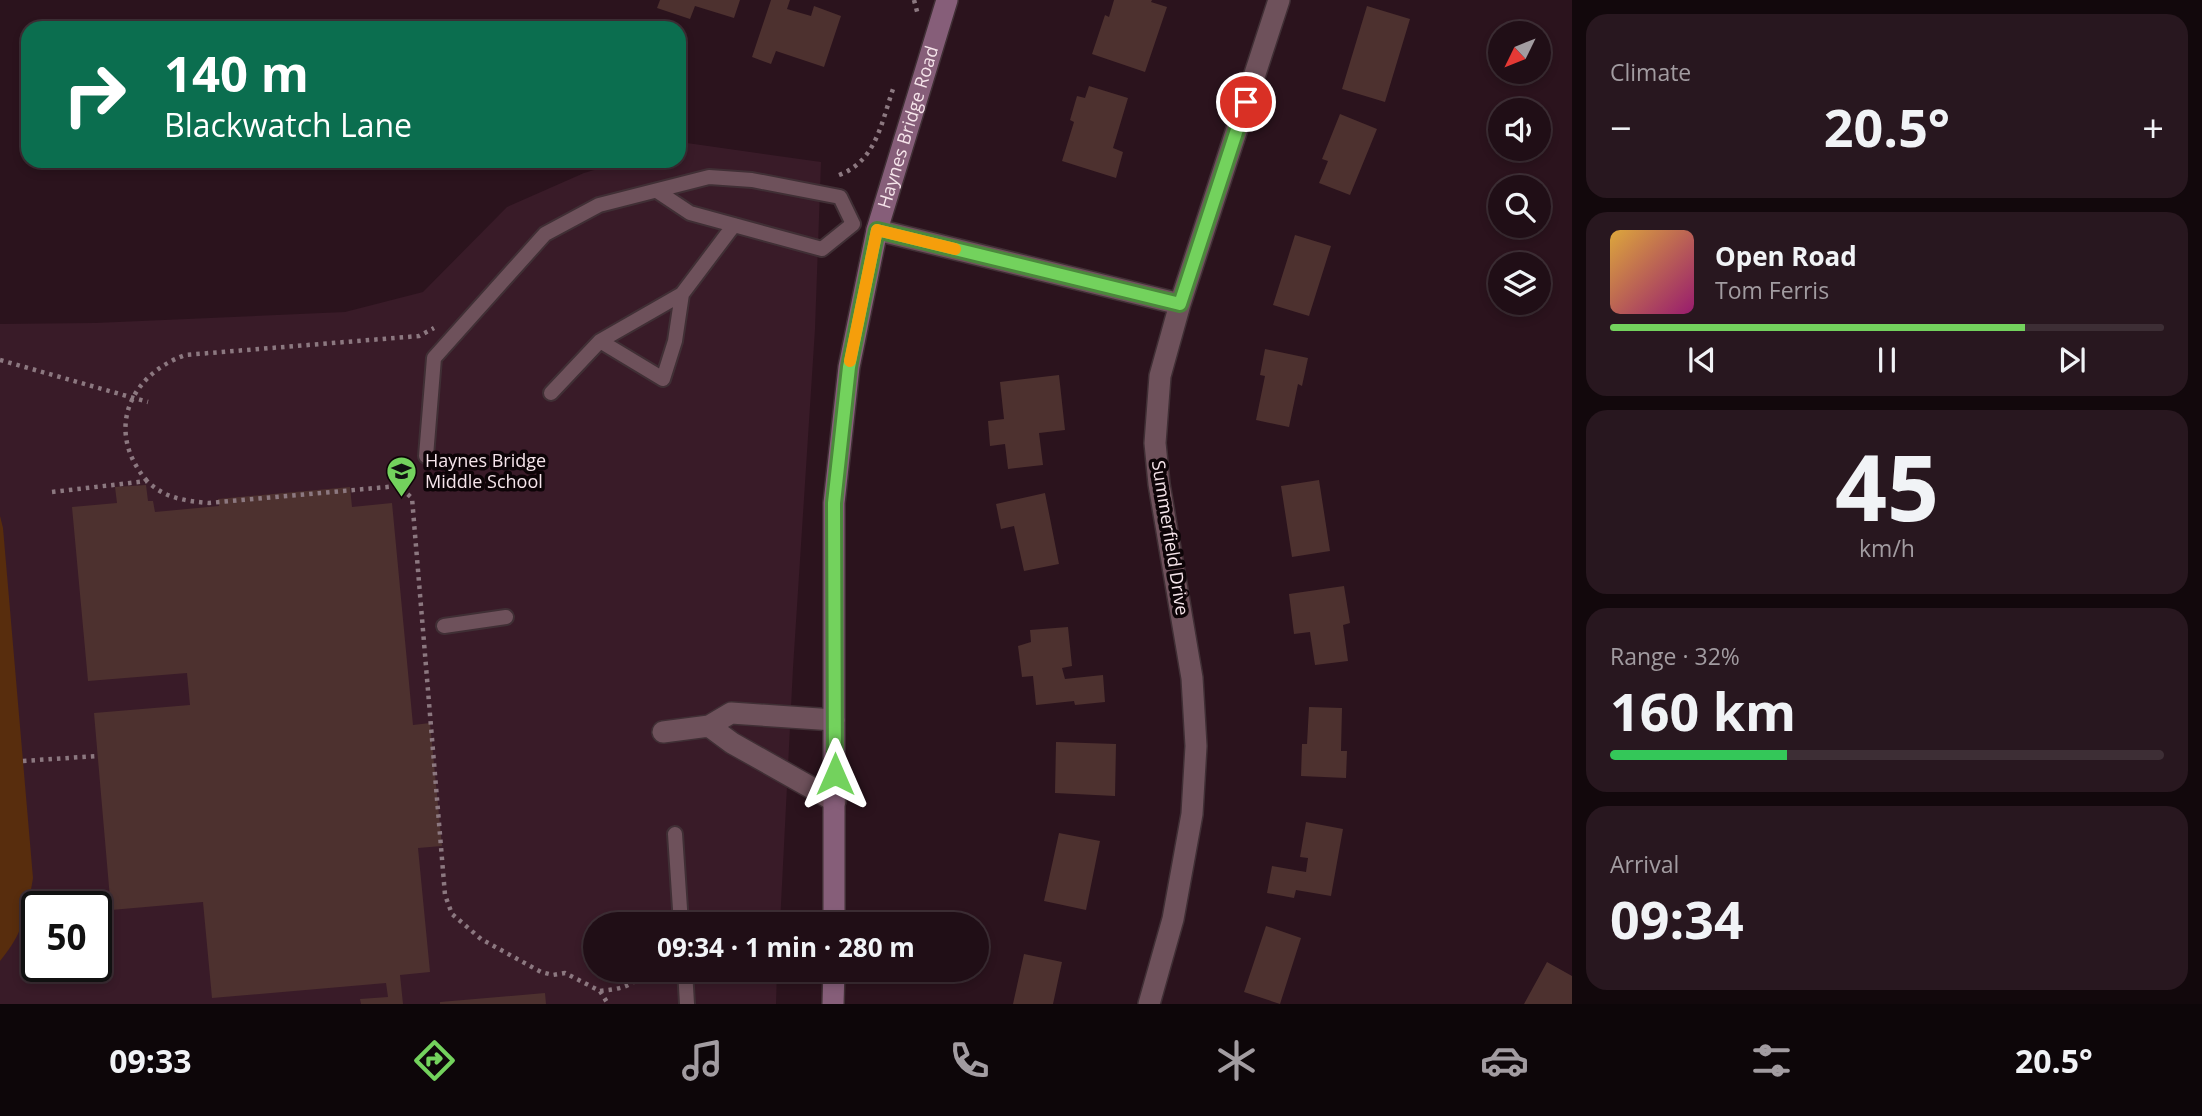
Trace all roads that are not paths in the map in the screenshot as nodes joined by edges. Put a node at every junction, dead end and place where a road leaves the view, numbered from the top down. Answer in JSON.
{"nodes":[{"id":1,"x":947,"y":0,"type":"edge"},
{"id":2,"x":1279,"y":0,"type":"edge"},
{"id":3,"x":657,"y":191,"type":"junction"},
{"id":4,"x":853,"y":224,"type":"junction"},
{"id":5,"x":734,"y":225,"type":"junction"},
{"id":6,"x":877,"y":230,"type":"junction"},
{"id":7,"x":682,"y":294,"type":"junction"},
{"id":8,"x":1180,"y":304,"type":"junction"},
{"id":9,"x":600,"y":341,"type":"junction"},
{"id":10,"x":551,"y":393,"type":"dead end"},
{"id":11,"x":426,"y":456,"type":"dead end"},
{"id":12,"x":506,"y":617,"type":"dead end"},
{"id":13,"x":444,"y":626,"type":"dead end"},
{"id":14,"x":834,"y":720,"type":"junction"},
{"id":15,"x":709,"y":726,"type":"junction"},
{"id":16,"x":663,"y":732,"type":"dead end"},
{"id":17,"x":835,"y":801,"type":"junction"},
{"id":18,"x":675,"y":834,"type":"dead end"},
{"id":19,"x":680,"y":912,"type":"edge"},
{"id":20,"x":834,"y":912,"type":"edge"},
{"id":21,"x":686,"y":982,"type":"edge"},
{"id":22,"x":834,"y":982,"type":"edge"},
{"id":23,"x":687,"y":1004,"type":"edge"},
{"id":24,"x":833,"y":1004,"type":"edge"},
{"id":25,"x":1149,"y":1004,"type":"edge"}],
"edges":[{"from":1,"to":6,"type":"main road","name":"Haynes Bridge Road"},
{"from":2,"to":8,"type":"street","name":"Summerfield Drive"},
{"from":3,"to":4,"type":"lane"},
{"from":3,"to":5,"type":"lane"},
{"from":3,"to":11,"type":"lane"},
{"from":4,"to":5,"type":"lane"},
{"from":4,"to":6,"type":"lane"},
{"from":5,"to":7,"type":"lane"},
{"from":6,"to":8,"type":"street"},
{"from":6,"to":14,"type":"main road","name":"Haynes Bridge Road"},
{"from":7,"to":9,"type":"lane"},
{"from":7,"to":9,"type":"lane"},
{"from":8,"to":25,"type":"street","name":"Summerfield Drive"},
{"from":9,"to":10,"type":"lane"},
{"from":12,"to":13,"type":"lane"},
{"from":14,"to":15,"type":"street"},
{"from":14,"to":17,"type":"main road","name":"Haynes Bridge Road"},
{"from":15,"to":16,"type":"street"},
{"from":15,"to":17,"type":"street"},
{"from":17,"to":20,"type":"main road","name":"Haynes Bridge Road"},
{"from":18,"to":19,"type":"lane"},
{"from":21,"to":23,"type":"lane"},
{"from":22,"to":24,"type":"main road"}]}
